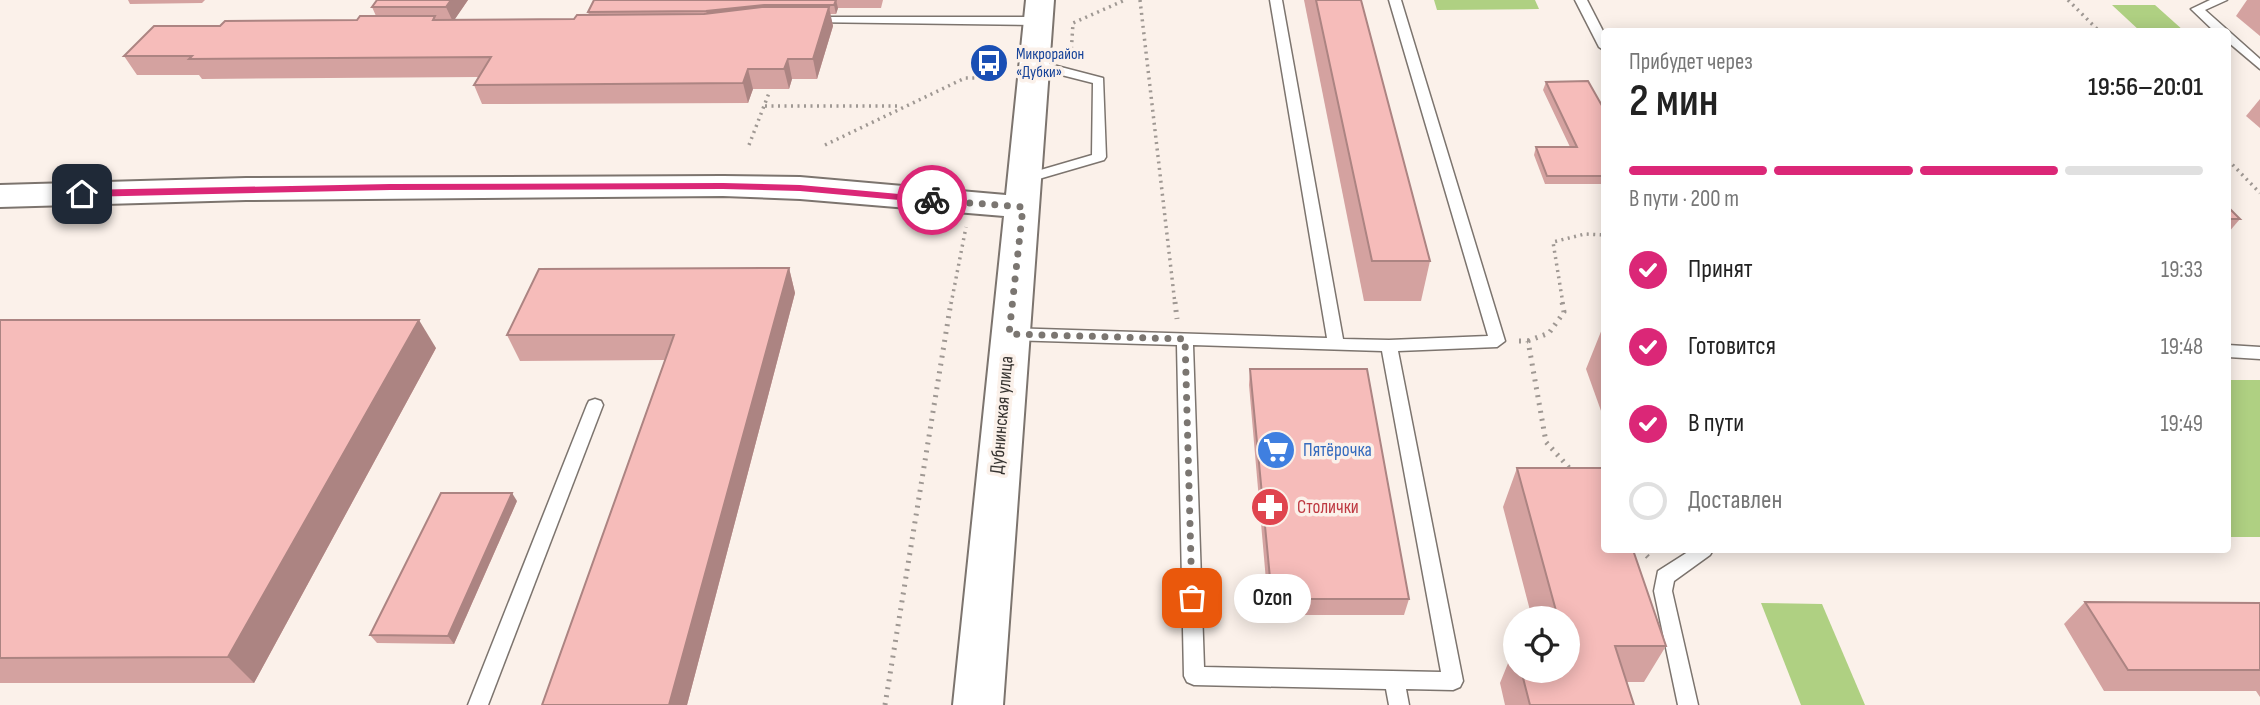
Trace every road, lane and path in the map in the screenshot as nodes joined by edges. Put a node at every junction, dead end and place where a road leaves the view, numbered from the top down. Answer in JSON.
{"nodes":[{"id":1,"x":1125,"y":0,"type":"edge"},
{"id":2,"x":1140,"y":0,"type":"edge"},
{"id":3,"x":1276,"y":0,"type":"edge"},
{"id":4,"x":1395,"y":0,"type":"edge"},
{"id":5,"x":1580,"y":0,"type":"edge"},
{"id":6,"x":2068,"y":0,"type":"edge"},
{"id":7,"x":2221,"y":0,"type":"edge"},
{"id":8,"x":1039,"y":11,"type":"edge"},
{"id":9,"x":792,"y":20,"type":"edge"},
{"id":10,"x":2096,"y":28,"type":"edge"},
{"id":11,"x":2218,"y":28,"type":"edge"},
{"id":12,"x":1601,"y":39,"type":"edge"},
{"id":13,"x":2231,"y":39,"type":"edge"},
{"id":14,"x":2260,"y":65,"type":"edge"},
{"id":15,"x":1036,"y":72,"type":"junction"},
{"id":16,"x":769,"y":93,"type":"dead end"},
{"id":17,"x":765,"y":106,"type":"junction"},
{"id":18,"x":905,"y":106,"type":"junction"},
{"id":19,"x":749,"y":145,"type":"dead end"},
{"id":20,"x":825,"y":145,"type":"dead end"},
{"id":21,"x":2231,"y":163,"type":"edge"},
{"id":22,"x":1024,"y":193,"type":"junction"},
{"id":23,"x":2260,"y":193,"type":"edge"},
{"id":24,"x":0,"y":196,"type":"edge"},
{"id":25,"x":966,"y":226,"type":"dead end"},
{"id":26,"x":1601,"y":235,"type":"edge"},
{"id":27,"x":1009,"y":334,"type":"junction"},
{"id":28,"x":1182,"y":339,"type":"junction"},
{"id":29,"x":1497,"y":341,"type":"junction"},
{"id":30,"x":1528,"y":341,"type":"junction"},
{"id":31,"x":1336,"y":344,"type":"junction"},
{"id":32,"x":1389,"y":346,"type":"junction"},
{"id":33,"x":2231,"y":351,"type":"edge"},
{"id":34,"x":2260,"y":353,"type":"edge"},
{"id":35,"x":595,"y":405,"type":"dead end"},
{"id":36,"x":1580,"y":480,"type":"edge"},
{"id":37,"x":1700,"y":553,"type":"edge"},
{"id":38,"x":1395,"y":680,"type":"junction"},
{"id":39,"x":478,"y":705,"type":"edge"},
{"id":40,"x":884,"y":705,"type":"edge"},
{"id":41,"x":978,"y":705,"type":"edge"},
{"id":42,"x":1399,"y":705,"type":"edge"},
{"id":43,"x":1688,"y":705,"type":"edge"}],
"edges":[{"from":1,"to":15,"type":"path"},
{"from":2,"to":28,"type":"path"},
{"from":3,"to":31,"type":"lane"},
{"from":4,"to":29,"type":"lane"},
{"from":5,"to":12,"type":"lane"},
{"from":6,"to":10,"type":"path"},
{"from":7,"to":11,"type":"lane"},
{"from":8,"to":9,"type":"lane"},
{"from":8,"to":15,"type":"street","name":"Дубнинская улица"},
{"from":13,"to":14,"type":"lane"},
{"from":15,"to":18,"type":"path"},
{"from":15,"to":22,"type":"street","name":"Дубнинская улица"},
{"from":15,"to":22,"type":"lane"},
{"from":16,"to":17,"type":"path"},
{"from":17,"to":18,"type":"path"},
{"from":17,"to":19,"type":"path"},
{"from":18,"to":20,"type":"path"},
{"from":21,"to":23,"type":"path"},
{"from":22,"to":24,"type":"street"},
{"from":22,"to":27,"type":"street","name":"Дубнинская улица"},
{"from":25,"to":40,"type":"path"},
{"from":26,"to":30,"type":"path"},
{"from":27,"to":28,"type":"lane"},
{"from":27,"to":41,"type":"street","name":"Дубнинская улица"},
{"from":28,"to":31,"type":"lane"},
{"from":28,"to":38,"type":"lane"},
{"from":29,"to":30,"type":"path"},
{"from":29,"to":32,"type":"lane"},
{"from":30,"to":36,"type":"path"},
{"from":31,"to":32,"type":"lane"},
{"from":32,"to":38,"type":"lane"},
{"from":33,"to":34,"type":"lane"},
{"from":35,"to":39,"type":"lane"},
{"from":37,"to":43,"type":"lane"},
{"from":38,"to":42,"type":"lane"}]}
